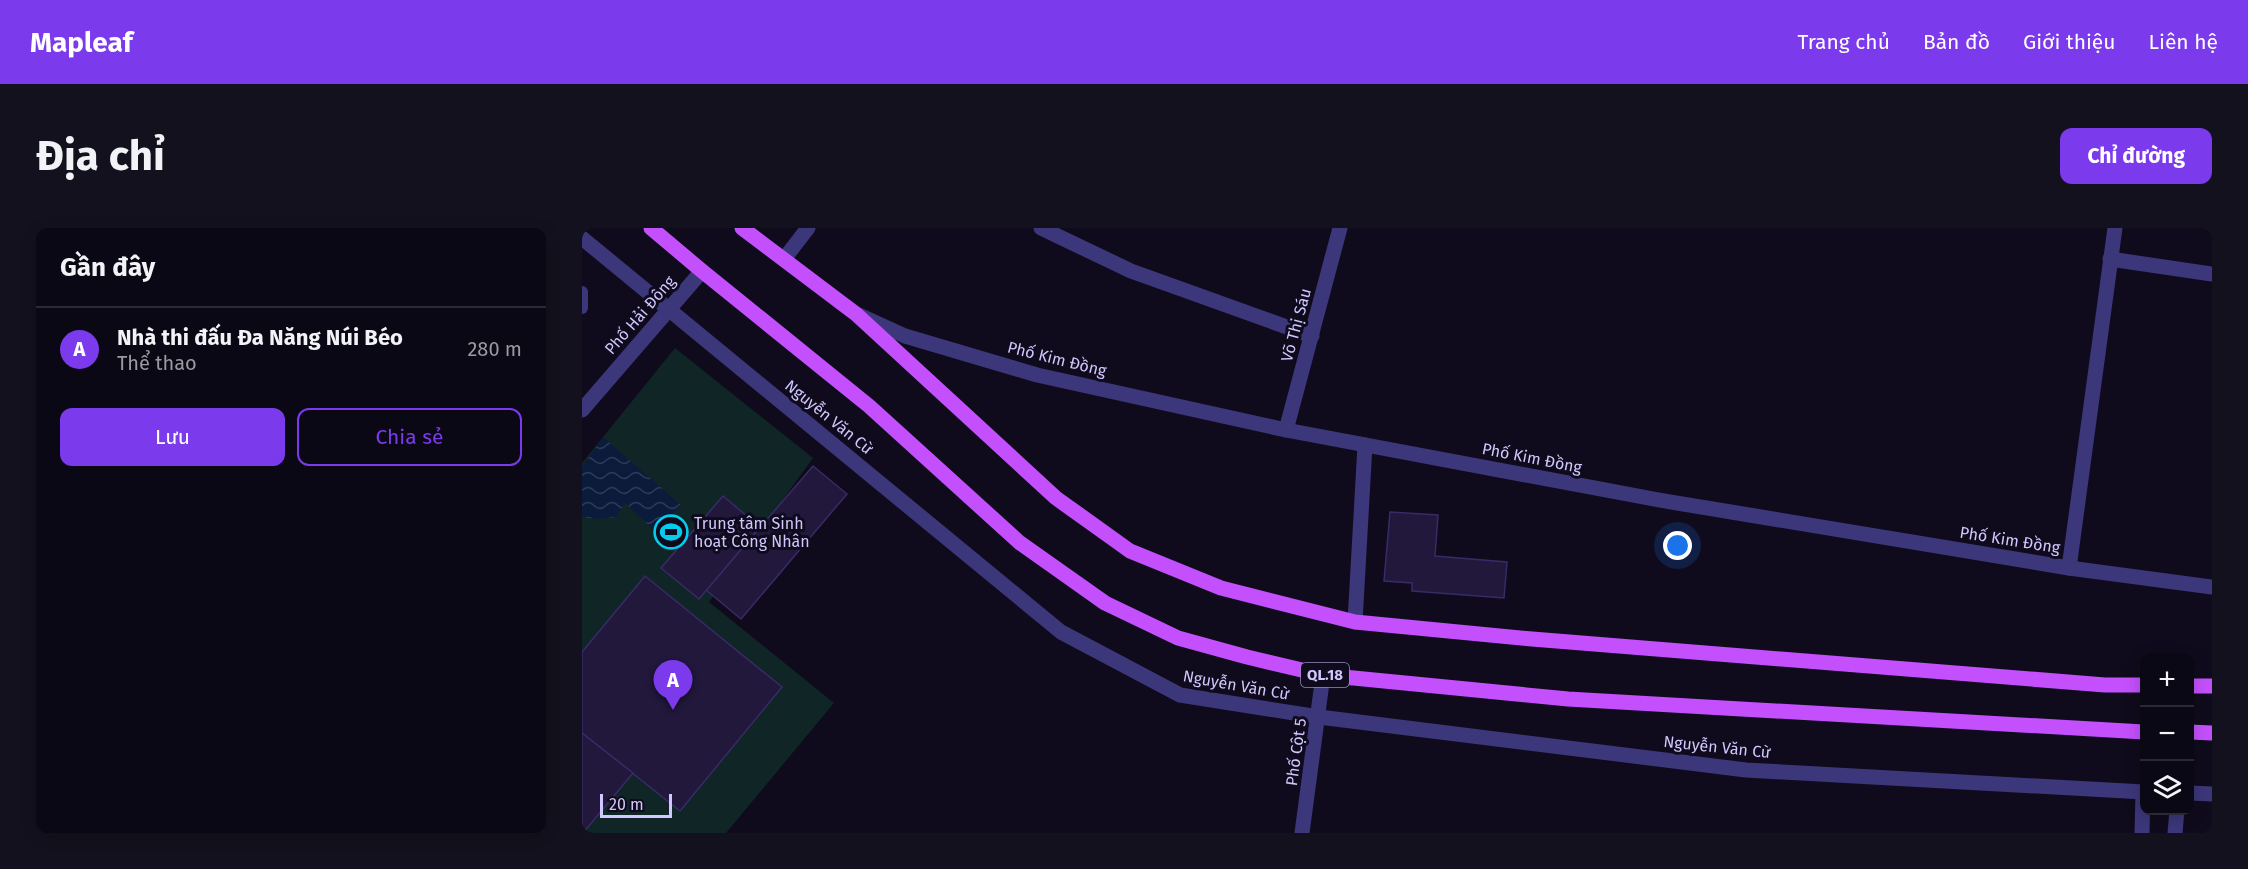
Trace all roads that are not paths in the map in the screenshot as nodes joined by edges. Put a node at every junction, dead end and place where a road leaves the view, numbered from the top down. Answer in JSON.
{"nodes":[{"id":1,"x":651,"y":228,"type":"edge"},
{"id":2,"x":742,"y":228,"type":"edge"},
{"id":3,"x":808,"y":228,"type":"edge"},
{"id":4,"x":1041,"y":228,"type":"edge"},
{"id":5,"x":1340,"y":228,"type":"edge"},
{"id":6,"x":2115,"y":228,"type":"edge"},
{"id":7,"x":582,"y":238,"type":"edge"},
{"id":8,"x":784,"y":259,"type":"junction"},
{"id":9,"x":2110,"y":259,"type":"junction"},
{"id":10,"x":702,"y":271,"type":"junction"},
{"id":11,"x":2212,"y":274,"type":"edge"},
{"id":12,"x":582,"y":292,"type":"edge"},
{"id":13,"x":582,"y":308,"type":"edge"},
{"id":14,"x":669,"y":310,"type":"junction"},
{"id":15,"x":856,"y":314,"type":"junction"},
{"id":16,"x":1312,"y":336,"type":"junction"},
{"id":17,"x":582,"y":410,"type":"edge"},
{"id":18,"x":1287,"y":430,"type":"junction"},
{"id":19,"x":1365,"y":445,"type":"junction"},
{"id":20,"x":2068,"y":568,"type":"junction"},
{"id":21,"x":2212,"y":588,"type":"edge"},
{"id":22,"x":1355,"y":622,"type":"junction"},
{"id":23,"x":1323,"y":675,"type":"junction"},
{"id":24,"x":2140,"y":685,"type":"edge"},
{"id":25,"x":2194,"y":686,"type":"edge"},
{"id":26,"x":2212,"y":686,"type":"edge"},
{"id":27,"x":1319,"y":717,"type":"junction"},
{"id":28,"x":2140,"y":732,"type":"edge"},
{"id":29,"x":2194,"y":732,"type":"edge"},
{"id":30,"x":2212,"y":733,"type":"edge"},
{"id":31,"x":2140,"y":792,"type":"edge"},
{"id":32,"x":2194,"y":793,"type":"edge"},
{"id":33,"x":2212,"y":794,"type":"edge"},
{"id":34,"x":2143,"y":815,"type":"edge"},
{"id":35,"x":2176,"y":815,"type":"edge"},
{"id":36,"x":1302,"y":833,"type":"edge"},
{"id":37,"x":2142,"y":833,"type":"edge"},
{"id":38,"x":2175,"y":833,"type":"edge"}],
"edges":[{"from":1,"to":10,"type":"main road","name":"Nguyễn Văn Cừ","number":"QL.18"},
{"from":2,"to":8,"type":"main road"},
{"from":3,"to":8,"type":"street"},
{"from":4,"to":16,"type":"street"},
{"from":5,"to":16,"type":"street","name":"Võ Thị Sáu"},
{"from":6,"to":9,"type":"street"},
{"from":7,"to":14,"type":"street","name":"Nguyễn Văn Cừ"},
{"from":8,"to":15,"type":"main road"},
{"from":9,"to":11,"type":"street"},
{"from":9,"to":20,"type":"street"},
{"from":10,"to":14,"type":"street","name":"Phố Hải Đông"},
{"from":10,"to":23,"type":"main road","name":"Nguyễn Văn Cừ","number":"QL.18"},
{"from":12,"to":13,"type":"lane"},
{"from":14,"to":17,"type":"street","name":"Phố Hải Đông"},
{"from":14,"to":27,"type":"street","name":"Nguyễn Văn Cừ"},
{"from":15,"to":18,"type":"street","name":"Phố Kim Đồng"},
{"from":15,"to":22,"type":"main road"},
{"from":16,"to":18,"type":"street","name":"Võ Thị Sáu"},
{"from":18,"to":19,"type":"street","name":"Phố Kim Đồng"},
{"from":19,"to":20,"type":"street","name":"Phố Kim Đồng"},
{"from":19,"to":22,"type":"street"},
{"from":20,"to":21,"type":"street","name":"Phố Kim Đồng"},
{"from":22,"to":24,"type":"main road"},
{"from":23,"to":27,"type":"street","name":"Phố Cột 5"},
{"from":23,"to":28,"type":"main road","name":"Nguyễn Văn Cừ","number":"QL.18"},
{"from":25,"to":26,"type":"main road"},
{"from":27,"to":31,"type":"street","name":"Nguyễn Văn Cừ"},
{"from":27,"to":36,"type":"street","name":"Phố Cột 5"},
{"from":29,"to":30,"type":"main road"},
{"from":32,"to":33,"type":"street"},
{"from":34,"to":37,"type":"street"},
{"from":35,"to":38,"type":"street"}]}
